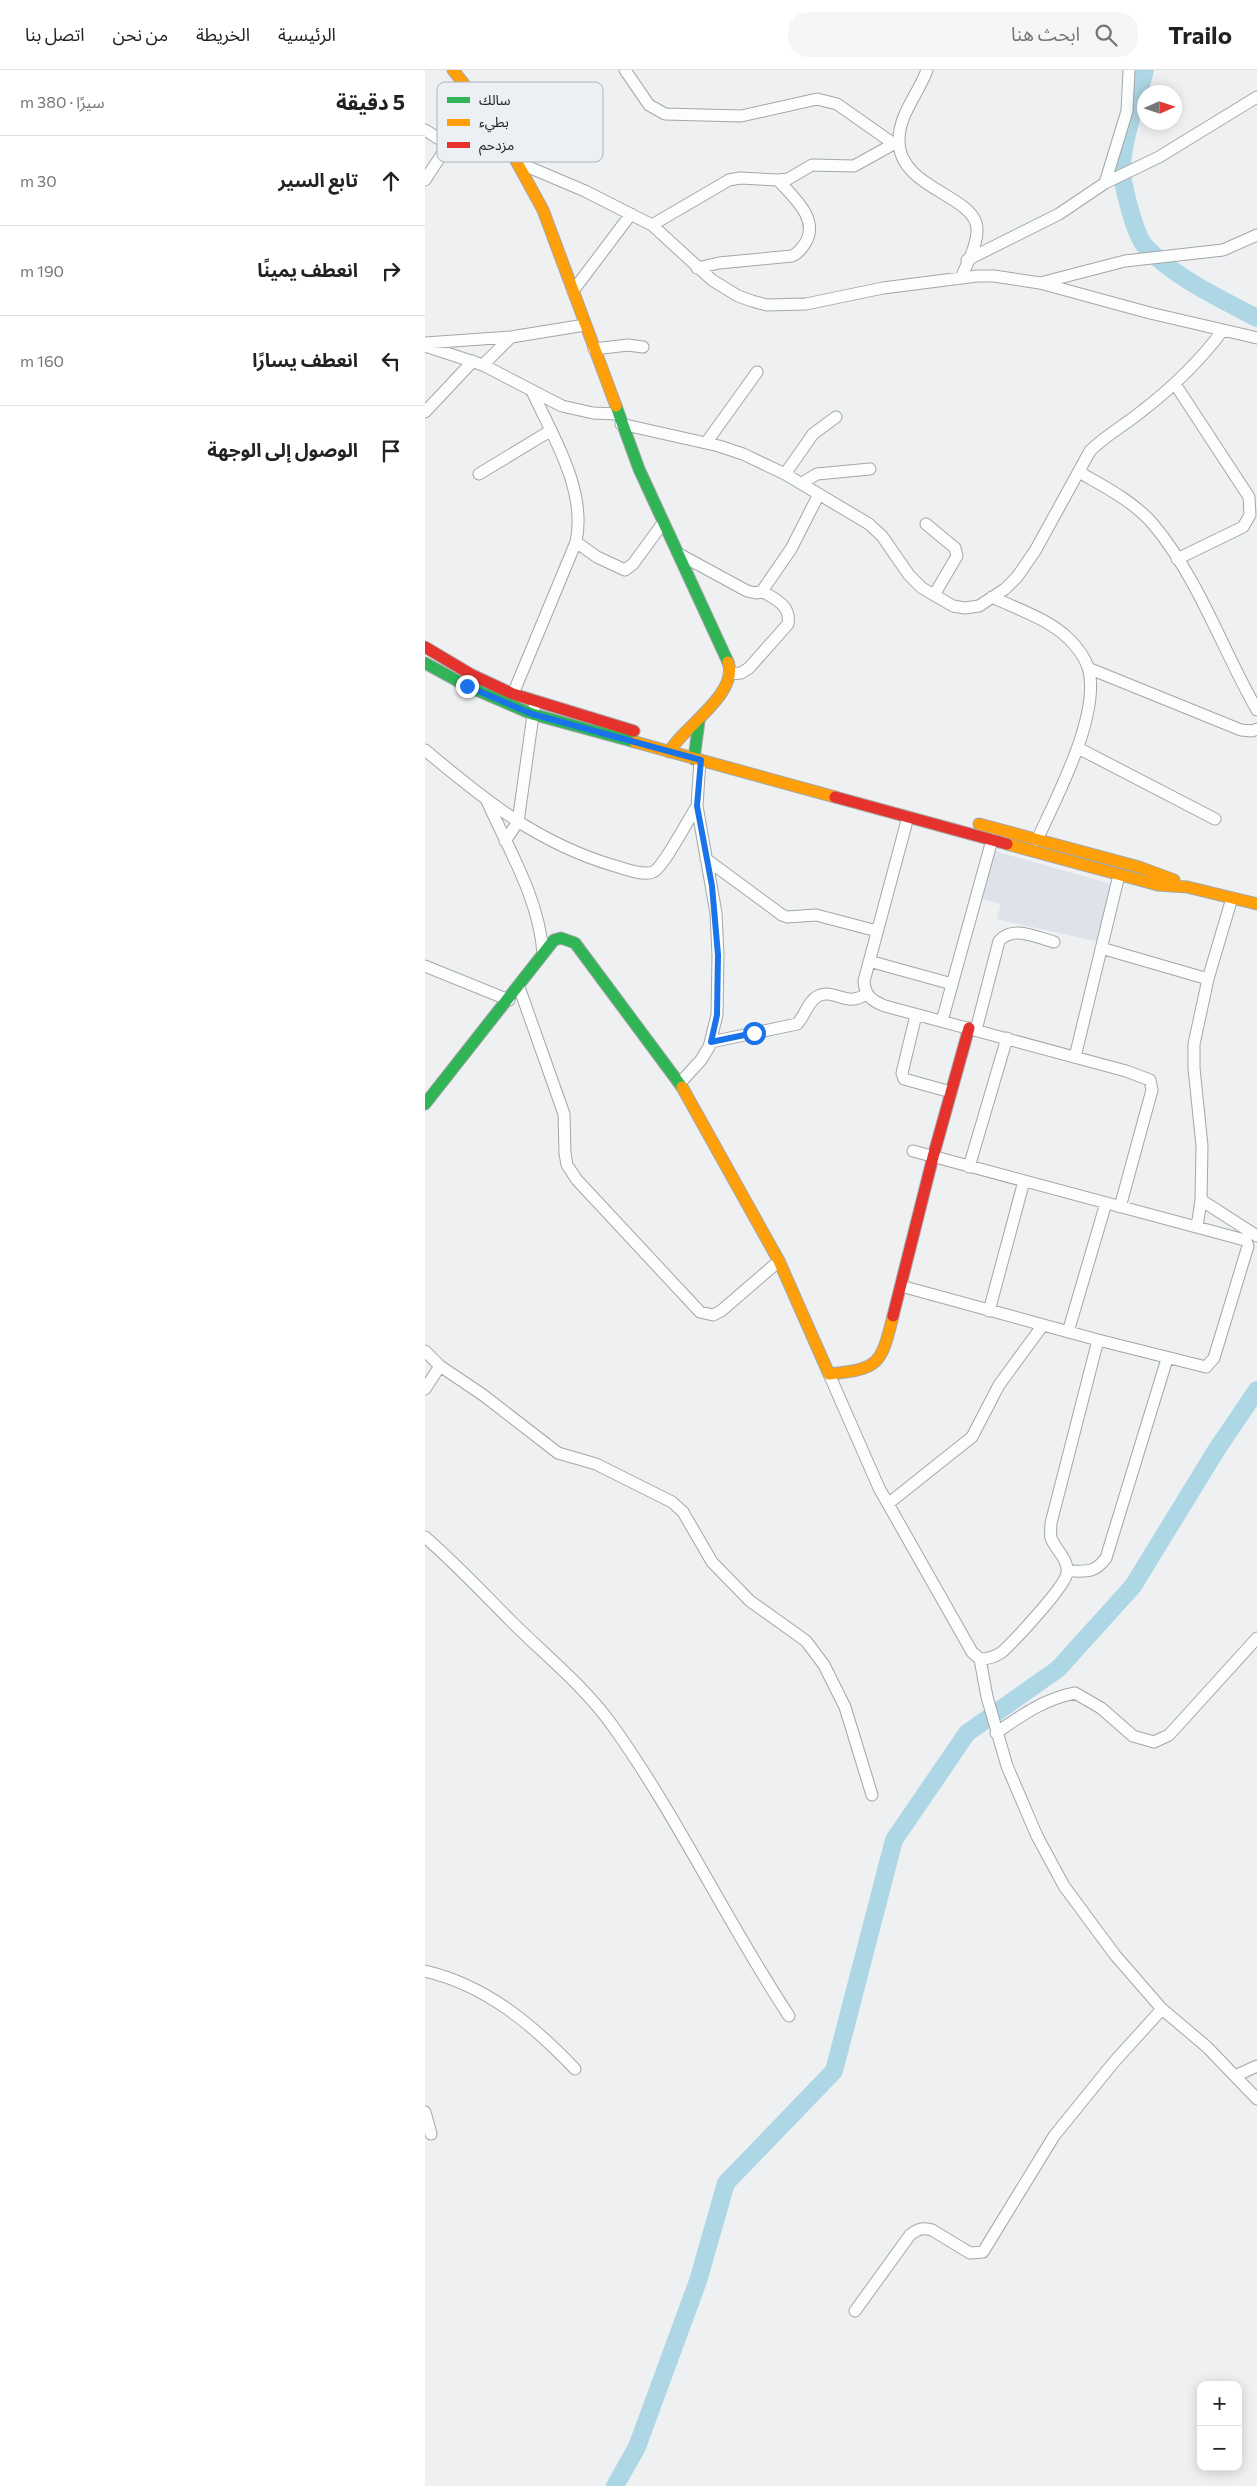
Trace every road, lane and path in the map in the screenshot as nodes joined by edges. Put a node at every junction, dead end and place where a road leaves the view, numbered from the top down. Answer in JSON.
{"nodes":[{"id":1,"x":453,"y":70,"type":"edge"},
{"id":2,"x":625,"y":70,"type":"edge"},
{"id":3,"x":927,"y":70,"type":"edge"},
{"id":4,"x":1129,"y":70,"type":"edge"},
{"id":5,"x":462,"y":82,"type":"edge"},
{"id":6,"x":1257,"y":97,"type":"edge"},
{"id":7,"x":425,"y":130,"type":"edge"},
{"id":8,"x":437,"y":138,"type":"edge"},
{"id":9,"x":896,"y":142,"type":"junction"},
{"id":10,"x":437,"y":160,"type":"edge"},
{"id":11,"x":519,"y":163,"type":"joint"},
{"id":12,"x":425,"y":180,"type":"edge"},
{"id":13,"x":779,"y":180,"type":"junction"},
{"id":14,"x":1105,"y":183,"type":"junction"},
{"id":15,"x":631,"y":214,"type":"junction"},
{"id":16,"x":652,"y":226,"type":"junction"},
{"id":17,"x":1257,"y":235,"type":"edge"},
{"id":18,"x":967,"y":260,"type":"junction"},
{"id":19,"x":697,"y":268,"type":"junction"},
{"id":20,"x":961,"y":278,"type":"junction"},
{"id":21,"x":1040,"y":283,"type":"junction"},
{"id":22,"x":573,"y":290,"type":"junction"},
{"id":23,"x":585,"y":325,"type":"junction"},
{"id":24,"x":1223,"y":330,"type":"junction"},
{"id":25,"x":511,"y":337,"type":"junction"},
{"id":26,"x":1257,"y":338,"type":"edge"},
{"id":27,"x":425,"y":344,"type":"edge"},
{"id":28,"x":643,"y":347,"type":"dead end"},
{"id":29,"x":594,"y":349,"type":"junction"},
{"id":30,"x":478,"y":363,"type":"junction"},
{"id":31,"x":757,"y":372,"type":"dead end"},
{"id":32,"x":1175,"y":384,"type":"junction"},
{"id":33,"x":532,"y":391,"type":"junction"},
{"id":34,"x":425,"y":412,"type":"edge"},
{"id":35,"x":836,"y":417,"type":"dead end"},
{"id":36,"x":619,"y":419,"type":"junction"},
{"id":37,"x":550,"y":431,"type":"junction"},
{"id":38,"x":706,"y":443,"type":"junction"},
{"id":39,"x":870,"y":469,"type":"dead end"},
{"id":40,"x":1079,"y":472,"type":"junction"},
{"id":41,"x":479,"y":474,"type":"dead end"},
{"id":42,"x":785,"y":474,"type":"junction"},
{"id":43,"x":802,"y":483,"type":"junction"},
{"id":44,"x":819,"y":494,"type":"junction"},
{"id":45,"x":663,"y":523,"type":"junction"},
{"id":46,"x":926,"y":524,"type":"dead end"},
{"id":47,"x":576,"y":542,"type":"junction"},
{"id":48,"x":679,"y":554,"type":"junction"},
{"id":49,"x":1177,"y":559,"type":"junction"},
{"id":50,"x":762,"y":591,"type":"junction"},
{"id":51,"x":934,"y":595,"type":"junction"},
{"id":52,"x":992,"y":597,"type":"junction"},
{"id":53,"x":425,"y":647,"type":"edge"},
{"id":54,"x":425,"y":663,"type":"edge"},
{"id":55,"x":1088,"y":668,"type":"junction"},
{"id":56,"x":729,"y":674,"type":"junction"},
{"id":57,"x":513,"y":694,"type":"junction"},
{"id":58,"x":536,"y":702,"type":"junction"},
{"id":59,"x":1257,"y":710,"type":"edge"},
{"id":60,"x":532,"y":714,"type":"junction"},
{"id":61,"x":699,"y":721,"type":"junction"},
{"id":62,"x":1257,"y":729,"type":"edge"},
{"id":63,"x":671,"y":747,"type":"junction"},
{"id":64,"x":1078,"y":748,"type":"junction"},
{"id":65,"x":425,"y":750,"type":"edge"},
{"id":66,"x":697,"y":756,"type":"junction"},
{"id":67,"x":487,"y":802,"type":"junction"},
{"id":68,"x":697,"y":806,"type":"junction"},
{"id":69,"x":908,"y":817,"type":"junction"},
{"id":70,"x":1215,"y":819,"type":"dead end"},
{"id":71,"x":518,"y":822,"type":"junction"},
{"id":72,"x":992,"y":840,"type":"junction"},
{"id":73,"x":1037,"y":840,"type":"junction"},
{"id":74,"x":505,"y":841,"type":"junction"},
{"id":75,"x":707,"y":858,"type":"junction"},
{"id":76,"x":1119,"y":875,"type":"junction"},
{"id":77,"x":1187,"y":887,"type":"junction"},
{"id":78,"x":1232,"y":898,"type":"junction"},
{"id":79,"x":1257,"y":904,"type":"edge"},
{"id":80,"x":877,"y":931,"type":"junction"},
{"id":81,"x":1053,"y":942,"type":"dead end"},
{"id":82,"x":1101,"y":948,"type":"junction"},
{"id":83,"x":543,"y":953,"type":"junction"},
{"id":84,"x":869,"y":961,"type":"junction"},
{"id":85,"x":425,"y":966,"type":"edge"},
{"id":86,"x":1208,"y":979,"type":"junction"},
{"id":87,"x":952,"y":984,"type":"junction"},
{"id":88,"x":519,"y":987,"type":"junction"},
{"id":89,"x":866,"y":994,"type":"junction"},
{"id":90,"x":509,"y":1000,"type":"junction"},
{"id":91,"x":916,"y":1014,"type":"junction"},
{"id":92,"x":942,"y":1021,"type":"junction"},
{"id":93,"x":973,"y":1029,"type":"junction"},
{"id":94,"x":1007,"y":1038,"type":"junction"},
{"id":95,"x":711,"y":1042,"type":"junction"},
{"id":96,"x":1075,"y":1057,"type":"junction"},
{"id":97,"x":680,"y":1083,"type":"junction"},
{"id":98,"x":951,"y":1092,"type":"junction"},
{"id":99,"x":425,"y":1104,"type":"edge"},
{"id":100,"x":913,"y":1151,"type":"dead end"},
{"id":101,"x":933,"y":1157,"type":"junction"},
{"id":102,"x":969,"y":1167,"type":"junction"},
{"id":103,"x":1024,"y":1181,"type":"junction"},
{"id":104,"x":1201,"y":1200,"type":"junction"},
{"id":105,"x":1106,"y":1203,"type":"junction"},
{"id":106,"x":1120,"y":1207,"type":"junction"},
{"id":107,"x":1197,"y":1227,"type":"junction"},
{"id":108,"x":1257,"y":1236,"type":"edge"},
{"id":109,"x":779,"y":1261,"type":"junction"},
{"id":110,"x":901,"y":1286,"type":"junction"},
{"id":111,"x":989,"y":1310,"type":"junction"},
{"id":112,"x":1043,"y":1325,"type":"junction"},
{"id":113,"x":1068,"y":1332,"type":"junction"},
{"id":114,"x":1098,"y":1340,"type":"junction"},
{"id":115,"x":425,"y":1351,"type":"edge"},
{"id":116,"x":1167,"y":1359,"type":"junction"},
{"id":117,"x":440,"y":1366,"type":"junction"},
{"id":118,"x":829,"y":1374,"type":"junction"},
{"id":119,"x":425,"y":1389,"type":"edge"},
{"id":120,"x":889,"y":1503,"type":"junction"},
{"id":121,"x":425,"y":1537,"type":"edge"},
{"id":122,"x":1067,"y":1571,"type":"junction"},
{"id":123,"x":1257,"y":1638,"type":"edge"},
{"id":124,"x":980,"y":1659,"type":"junction"},
{"id":125,"x":996,"y":1733,"type":"junction"},
{"id":126,"x":872,"y":1795,"type":"dead end"},
{"id":127,"x":425,"y":1971,"type":"edge"},
{"id":128,"x":1161,"y":2009,"type":"junction"},
{"id":129,"x":789,"y":2016,"type":"dead end"},
{"id":130,"x":1257,"y":2066,"type":"edge"},
{"id":131,"x":575,"y":2069,"type":"dead end"},
{"id":132,"x":1235,"y":2076,"type":"junction"},
{"id":133,"x":1257,"y":2099,"type":"edge"},
{"id":134,"x":425,"y":2112,"type":"edge"},
{"id":135,"x":431,"y":2134,"type":"dead end"},
{"id":136,"x":855,"y":2312,"type":"dead end"}],
"edges":[{"from":1,"to":5,"type":"street"},
{"from":2,"to":9,"type":"street"},
{"from":3,"to":9,"type":"street"},
{"from":4,"to":14,"type":"street"},
{"from":6,"to":14,"type":"street"},
{"from":7,"to":8,"type":"street"},
{"from":9,"to":13,"type":"street"},
{"from":9,"to":18,"type":"street"},
{"from":10,"to":12,"type":"street"},
{"from":11,"to":15,"type":"street"},
{"from":11,"to":22,"type":"street"},
{"from":13,"to":16,"type":"street"},
{"from":13,"to":19,"type":"street"},
{"from":14,"to":18,"type":"street"},
{"from":15,"to":16,"type":"street"},
{"from":15,"to":22,"type":"street"},
{"from":16,"to":19,"type":"street"},
{"from":17,"to":21,"type":"street"},
{"from":18,"to":20,"type":"street"},
{"from":19,"to":20,"type":"street"},
{"from":20,"to":21,"type":"street"},
{"from":21,"to":24,"type":"street"},
{"from":22,"to":23,"type":"street"},
{"from":23,"to":25,"type":"street"},
{"from":23,"to":29,"type":"street"},
{"from":24,"to":26,"type":"street"},
{"from":24,"to":32,"type":"street"},
{"from":25,"to":27,"type":"street"},
{"from":25,"to":30,"type":"street"},
{"from":27,"to":30,"type":"street"},
{"from":28,"to":29,"type":"street"},
{"from":29,"to":36,"type":"street"},
{"from":30,"to":33,"type":"street"},
{"from":30,"to":34,"type":"street"},
{"from":31,"to":38,"type":"street"},
{"from":32,"to":40,"type":"street"},
{"from":32,"to":49,"type":"street"},
{"from":33,"to":36,"type":"street"},
{"from":33,"to":37,"type":"street"},
{"from":35,"to":42,"type":"street"},
{"from":36,"to":38,"type":"street"},
{"from":36,"to":45,"type":"street"},
{"from":37,"to":41,"type":"street"},
{"from":37,"to":47,"type":"street"},
{"from":38,"to":42,"type":"street"},
{"from":39,"to":43,"type":"street"},
{"from":40,"to":49,"type":"street"},
{"from":40,"to":52,"type":"street"},
{"from":42,"to":43,"type":"street"},
{"from":43,"to":44,"type":"street"},
{"from":44,"to":50,"type":"street"},
{"from":44,"to":51,"type":"street"},
{"from":45,"to":47,"type":"street"},
{"from":45,"to":48,"type":"street"},
{"from":46,"to":51,"type":"street"},
{"from":47,"to":57,"type":"street"},
{"from":48,"to":50,"type":"street"},
{"from":48,"to":56,"type":"street"},
{"from":49,"to":59,"type":"street"},
{"from":50,"to":56,"type":"street"},
{"from":51,"to":52,"type":"street"},
{"from":52,"to":55,"type":"street"},
{"from":53,"to":57,"type":"street"},
{"from":54,"to":60,"type":"street"},
{"from":55,"to":62,"type":"street"},
{"from":55,"to":64,"type":"street"},
{"from":56,"to":61,"type":"street"},
{"from":57,"to":58,"type":"street"},
{"from":58,"to":60,"type":"street"},
{"from":58,"to":63,"type":"street"},
{"from":60,"to":63,"type":"street"},
{"from":60,"to":71,"type":"street"},
{"from":61,"to":63,"type":"street"},
{"from":61,"to":66,"type":"street"},
{"from":63,"to":66,"type":"street"},
{"from":64,"to":70,"type":"street"},
{"from":64,"to":73,"type":"street"},
{"from":65,"to":67,"type":"street"},
{"from":66,"to":68,"type":"street"},
{"from":66,"to":69,"type":"street"},
{"from":66,"to":73,"type":"street"},
{"from":67,"to":71,"type":"street"},
{"from":67,"to":74,"type":"street"},
{"from":68,"to":71,"type":"street"},
{"from":68,"to":75,"type":"street"},
{"from":69,"to":72,"type":"street"},
{"from":69,"to":80,"type":"street"},
{"from":71,"to":74,"type":"street"},
{"from":72,"to":76,"type":"street"},
{"from":72,"to":87,"type":"street"},
{"from":73,"to":77,"type":"street"},
{"from":74,"to":83,"type":"street"},
{"from":75,"to":80,"type":"street"},
{"from":75,"to":95,"type":"street"},
{"from":76,"to":77,"type":"street"},
{"from":76,"to":82,"type":"street"},
{"from":77,"to":78,"type":"street"},
{"from":78,"to":79,"type":"street"},
{"from":78,"to":86,"type":"street"},
{"from":80,"to":84,"type":"street"},
{"from":81,"to":93,"type":"street"},
{"from":82,"to":86,"type":"street"},
{"from":82,"to":96,"type":"street"},
{"from":83,"to":88,"type":"street"},
{"from":83,"to":97,"type":"street"},
{"from":84,"to":87,"type":"street"},
{"from":84,"to":89,"type":"street"},
{"from":85,"to":90,"type":"street"},
{"from":86,"to":104,"type":"street"},
{"from":87,"to":92,"type":"street"},
{"from":88,"to":90,"type":"street"},
{"from":88,"to":109,"type":"street"},
{"from":89,"to":91,"type":"street"},
{"from":89,"to":95,"type":"street"},
{"from":90,"to":99,"type":"street"},
{"from":91,"to":92,"type":"street"},
{"from":91,"to":98,"type":"street"},
{"from":92,"to":93,"type":"street"},
{"from":93,"to":94,"type":"street"},
{"from":93,"to":98,"type":"street"},
{"from":94,"to":96,"type":"street"},
{"from":94,"to":102,"type":"street"},
{"from":95,"to":97,"type":"street"},
{"from":96,"to":106,"type":"street"},
{"from":97,"to":109,"type":"street"},
{"from":98,"to":101,"type":"street"},
{"from":100,"to":101,"type":"street"},
{"from":101,"to":102,"type":"street"},
{"from":101,"to":110,"type":"street"},
{"from":102,"to":103,"type":"street"},
{"from":103,"to":105,"type":"street"},
{"from":103,"to":111,"type":"street"},
{"from":104,"to":107,"type":"street"},
{"from":104,"to":108,"type":"street"},
{"from":105,"to":106,"type":"street"},
{"from":105,"to":113,"type":"street"},
{"from":106,"to":107,"type":"street"},
{"from":107,"to":116,"type":"street"},
{"from":109,"to":118,"type":"street"},
{"from":110,"to":111,"type":"street"},
{"from":110,"to":118,"type":"street"},
{"from":111,"to":112,"type":"street"},
{"from":112,"to":113,"type":"street"},
{"from":112,"to":120,"type":"street"},
{"from":113,"to":114,"type":"street"},
{"from":114,"to":116,"type":"street"},
{"from":114,"to":122,"type":"street"},
{"from":115,"to":117,"type":"street"},
{"from":116,"to":122,"type":"street"},
{"from":117,"to":119,"type":"street"},
{"from":117,"to":126,"type":"street"},
{"from":118,"to":120,"type":"street"},
{"from":120,"to":124,"type":"street"},
{"from":121,"to":129,"type":"street"},
{"from":122,"to":124,"type":"street"},
{"from":123,"to":125,"type":"street"},
{"from":124,"to":125,"type":"street"},
{"from":125,"to":128,"type":"street"},
{"from":127,"to":131,"type":"street"},
{"from":128,"to":132,"type":"street"},
{"from":128,"to":136,"type":"street"},
{"from":130,"to":132,"type":"street"},
{"from":132,"to":133,"type":"street"},
{"from":134,"to":135,"type":"street"}]}
